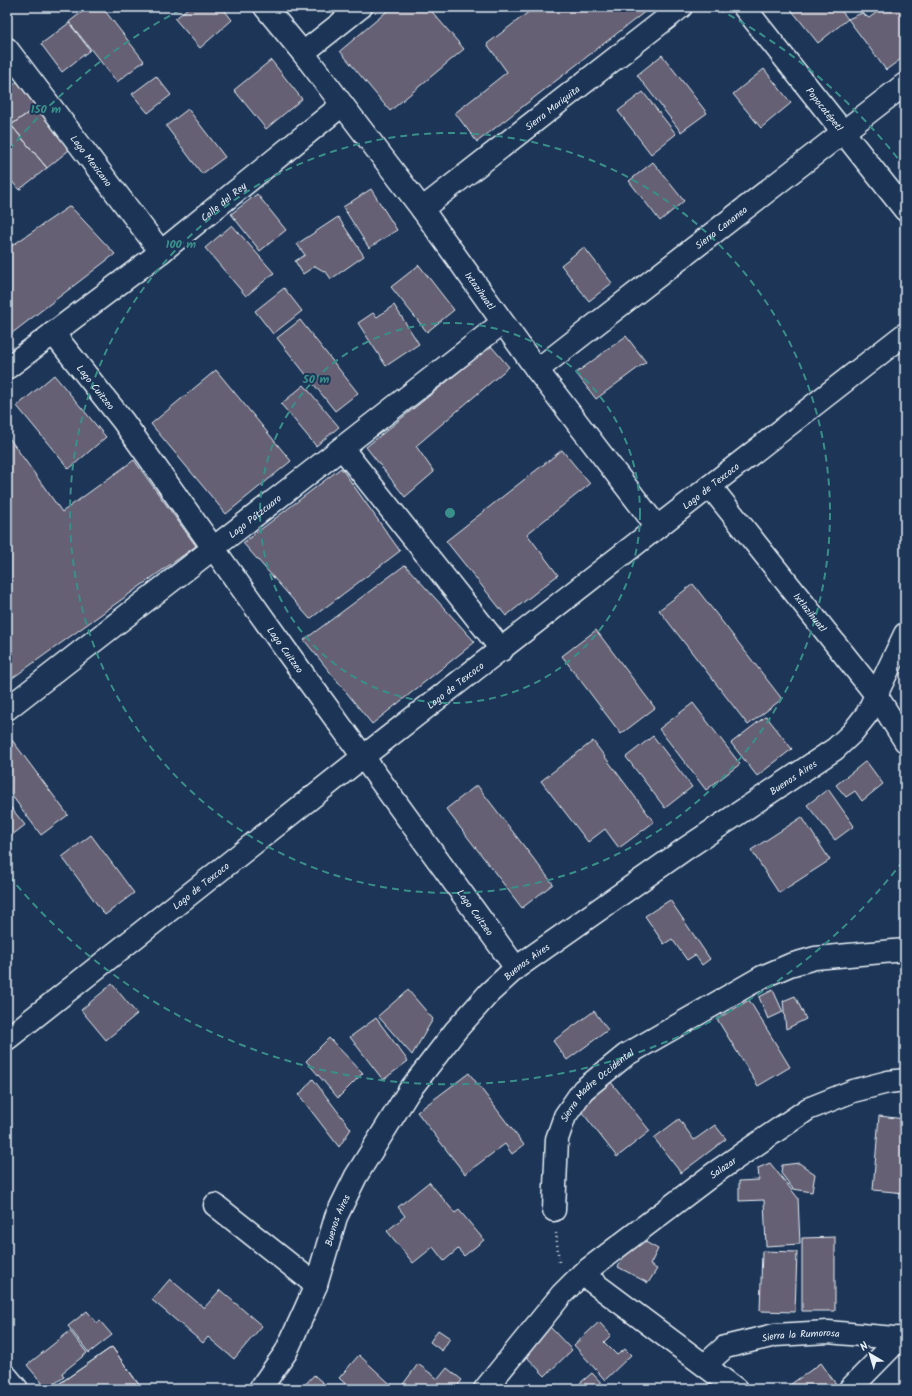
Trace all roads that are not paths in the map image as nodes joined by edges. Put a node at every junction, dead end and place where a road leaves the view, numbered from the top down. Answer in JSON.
{"nodes":[{"id":1,"x":265,"y":7,"type":"edge"},
{"id":2,"x":361,"y":7,"type":"edge"},
{"id":3,"x":681,"y":7,"type":"edge"},
{"id":4,"x":744,"y":7,"type":"edge"},
{"id":5,"x":7,"y":49,"type":"edge"},
{"id":6,"x":303,"y":54,"type":"junction"},
{"id":7,"x":905,"y":84,"type":"edge"},
{"id":8,"x":342,"y":105,"type":"junction"},
{"id":9,"x":843,"y":132,"type":"junction"},
{"id":10,"x":422,"y":208,"type":"junction"},
{"id":11,"x":905,"y":210,"type":"edge"},
{"id":12,"x":162,"y":252,"type":"junction"},
{"id":13,"x":502,"y":323,"type":"junction"},
{"id":14,"x":53,"y":333,"type":"junction"},
{"id":15,"x":905,"y":334,"type":"edge"},
{"id":16,"x":7,"y":368,"type":"edge"},
{"id":17,"x":537,"y":370,"type":"junction"},
{"id":18,"x":342,"y":448,"type":"junction"},
{"id":19,"x":710,"y":486,"type":"junction"},
{"id":20,"x":658,"y":527,"type":"junction"},
{"id":21,"x":215,"y":548,"type":"junction"},
{"id":22,"x":905,"y":634,"type":"edge"},
{"id":23,"x":502,"y":650,"type":"junction"},
{"id":24,"x":877,"y":696,"type":"junction"},
{"id":25,"x":7,"y":709,"type":"edge"},
{"id":26,"x":905,"y":741,"type":"edge"},
{"id":27,"x":364,"y":756,"type":"junction"},
{"id":28,"x":905,"y":950,"type":"edge"},
{"id":29,"x":516,"y":968,"type":"junction"},
{"id":30,"x":7,"y":1039,"type":"edge"},
{"id":31,"x":905,"y":1080,"type":"edge"},
{"id":32,"x":215,"y":1205,"type":"dead end"},
{"id":33,"x":554,"y":1210,"type":"road end"},
{"id":34,"x":582,"y":1274,"type":"junction"},
{"id":35,"x":316,"y":1285,"type":"junction"},
{"id":36,"x":902,"y":1339,"type":"edge"},
{"id":37,"x":705,"y":1365,"type":"junction"},
{"id":38,"x":7,"y":1377,"type":"edge"},
{"id":39,"x":16,"y":1389,"type":"edge"},
{"id":40,"x":260,"y":1389,"type":"edge"},
{"id":41,"x":485,"y":1389,"type":"edge"},
{"id":42,"x":736,"y":1389,"type":"edge"},
{"id":43,"x":850,"y":1389,"type":"edge"}],
"edges":[{"from":1,"to":6,"type":"street","name":"Ixtazihuatl"},
{"from":2,"to":6,"type":"street"},
{"from":3,"to":10,"type":"street","name":"Sierra Mariquita"},
{"from":4,"to":9,"type":"street","name":"Popocatépetl"},
{"from":5,"to":12,"type":"street","name":"Lago Mexicano"},
{"from":6,"to":8,"type":"street","name":"Ixtazihuatl"},
{"from":7,"to":9,"type":"street","name":"Sierra Cananea"},
{"from":8,"to":10,"type":"street","name":"Ixtazihuatl"},
{"from":8,"to":12,"type":"street","name":"Calle del Rey"},
{"from":9,"to":11,"type":"street","name":"Popocatépetl"},
{"from":9,"to":17,"type":"street","name":"Sierra Cananea"},
{"from":10,"to":13,"type":"street","name":"Ixtazihuatl"},
{"from":12,"to":14,"type":"street","name":"Calle del Rey"},
{"from":13,"to":17,"type":"street","name":"Ixtazihuatl"},
{"from":13,"to":18,"type":"street","name":"Lago Pátzcuaro"},
{"from":14,"to":16,"type":"street","name":"Calle del Rey"},
{"from":14,"to":21,"type":"street","name":"Lago Cuitzeo"},
{"from":15,"to":19,"type":"street","name":"Lago de Texcoco"},
{"from":17,"to":20,"type":"street","name":"Ixtazihuatl"},
{"from":18,"to":21,"type":"street","name":"Lago Pátzcuaro"},
{"from":18,"to":23,"type":"street"},
{"from":19,"to":20,"type":"street","name":"Lago de Texcoco"},
{"from":19,"to":24,"type":"street","name":"Ixtlazihuatl"},
{"from":20,"to":23,"type":"street","name":"Lago de Texcoco"},
{"from":21,"to":25,"type":"street","name":"Lago Pátzcuaro"},
{"from":21,"to":27,"type":"street","name":"Lago Cuitzeo"},
{"from":22,"to":24,"type":"street","name":"Buenos Aires"},
{"from":23,"to":27,"type":"street","name":"Lago de Texcoco"},
{"from":24,"to":26,"type":"street","name":"Ixtlazihuatl"},
{"from":24,"to":29,"type":"street","name":"Buenos Aires"},
{"from":27,"to":29,"type":"street","name":"Lago Cuitzeo"},
{"from":27,"to":30,"type":"street","name":"Lago de Texcoco"},
{"from":28,"to":33,"type":"street","name":"Sierra Madre Occidental"},
{"from":29,"to":35,"type":"street","name":"Buenos Aires"},
{"from":31,"to":34,"type":"street","name":"Salazar"},
{"from":32,"to":35,"type":"street"},
{"from":34,"to":37,"type":"street"},
{"from":34,"to":41,"type":"street","name":"Salazar"},
{"from":35,"to":40,"type":"street","name":"Buenos Aires"},
{"from":36,"to":37,"type":"street","name":"Sierra la Rumorosa"},
{"from":36,"to":43,"type":"street"},
{"from":37,"to":42,"type":"street"},
{"from":38,"to":39,"type":"street"}]}
